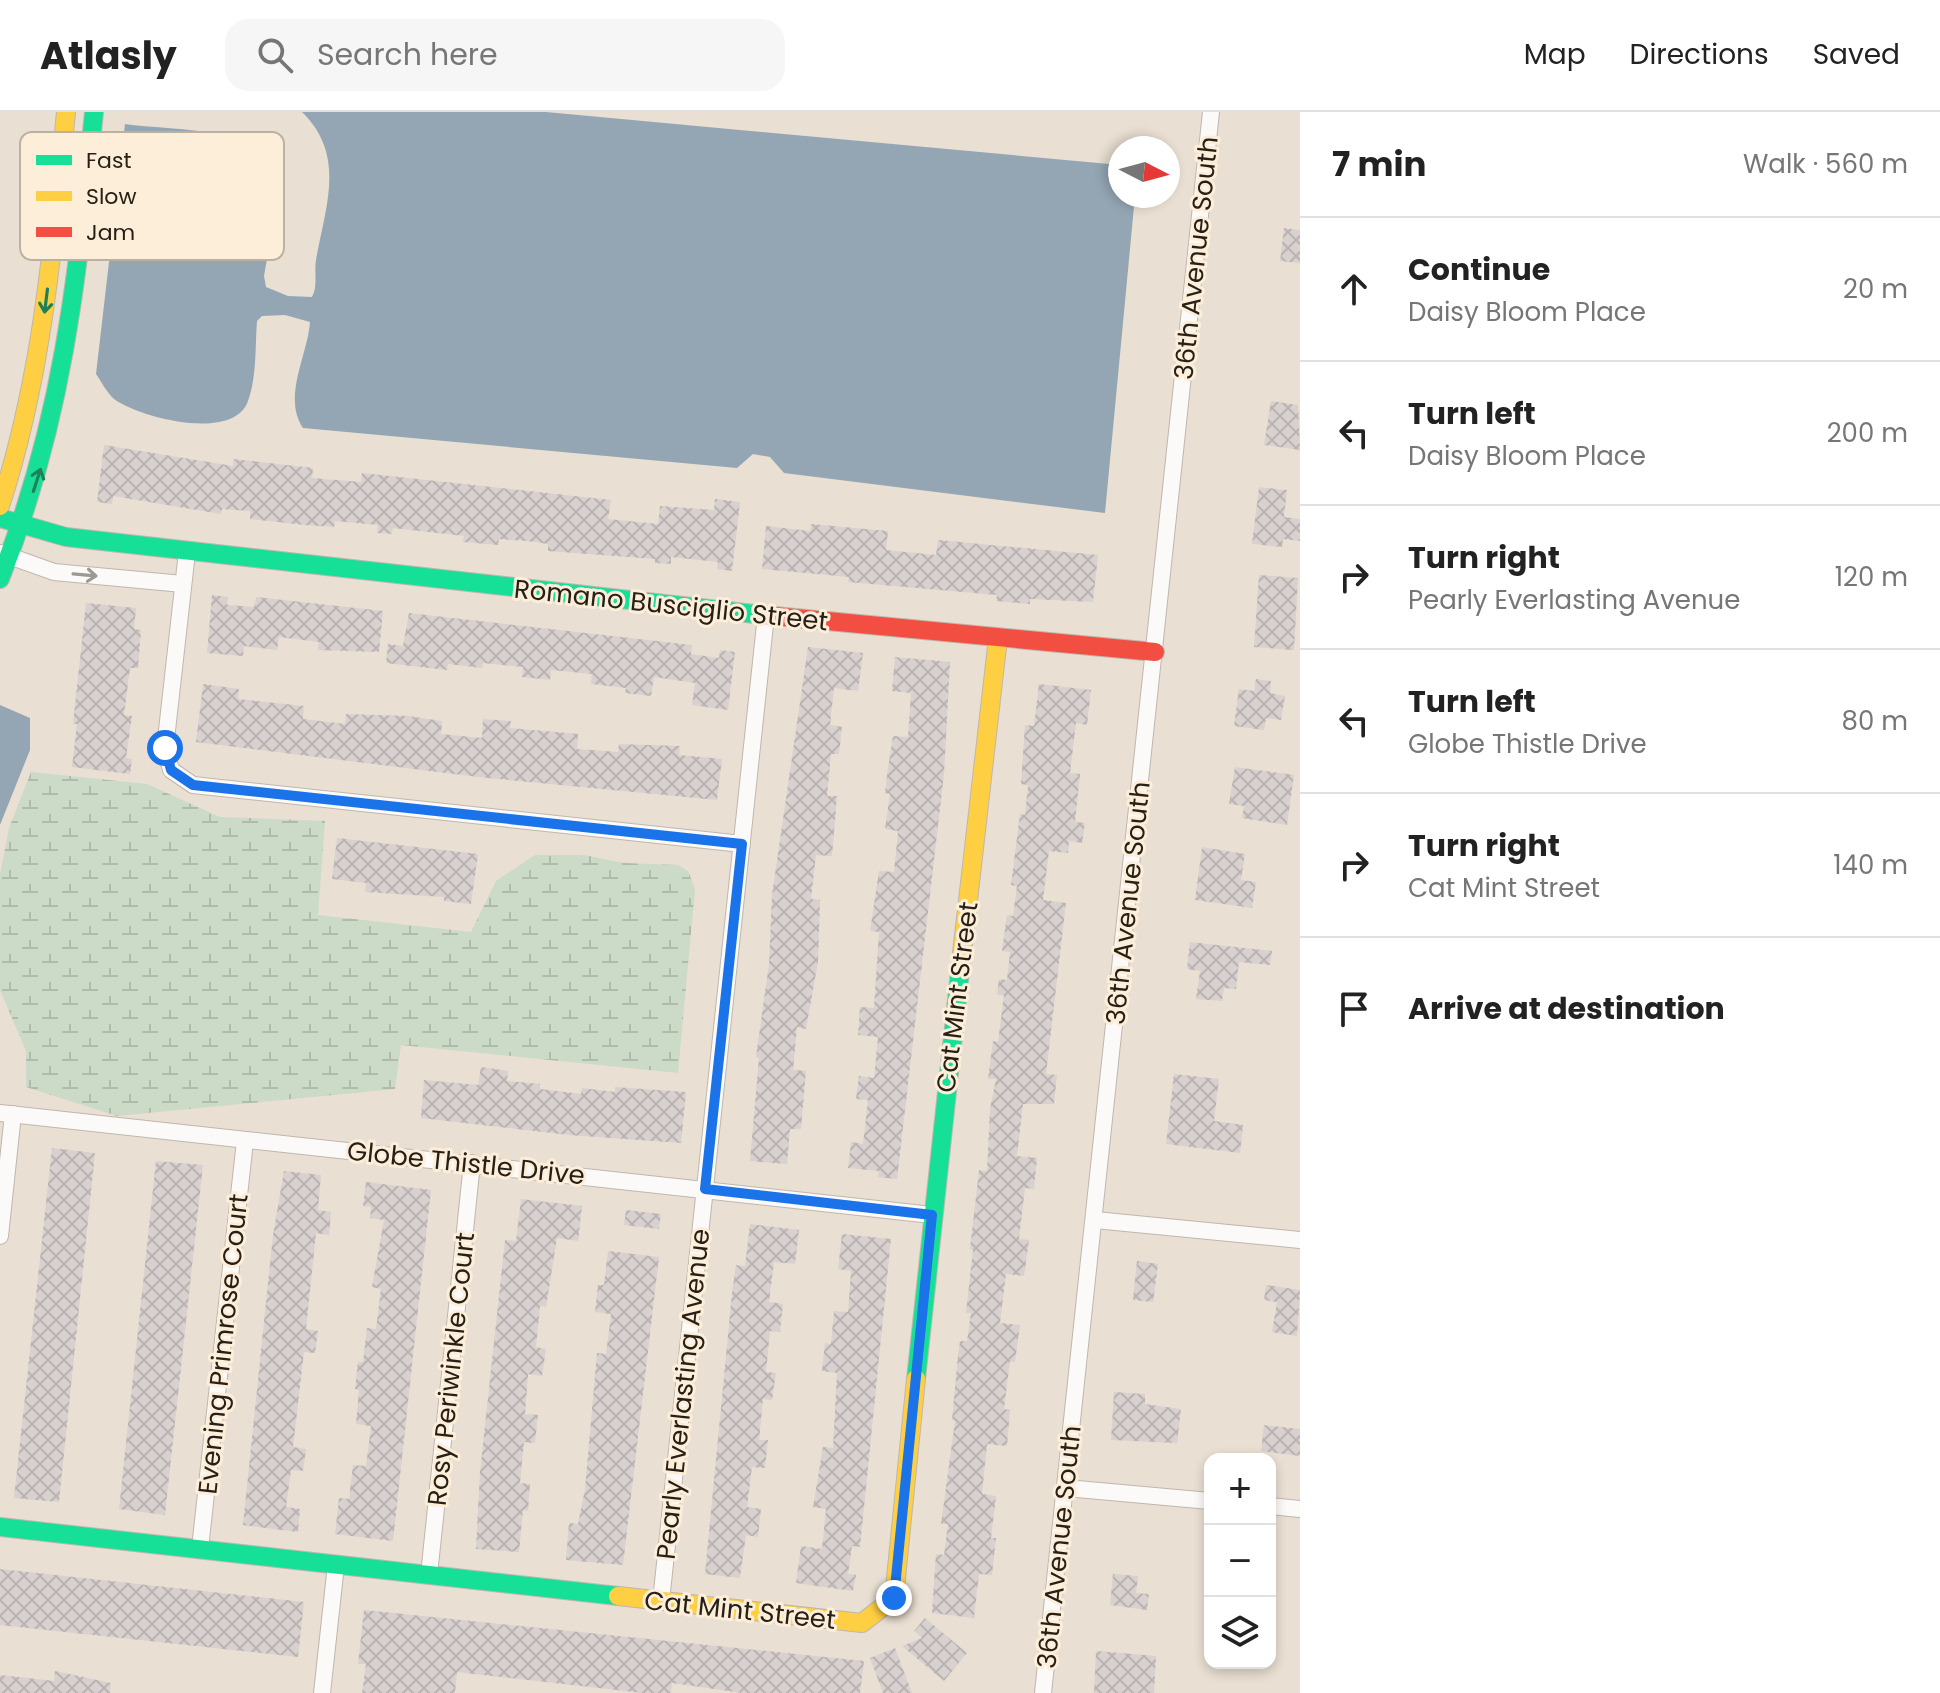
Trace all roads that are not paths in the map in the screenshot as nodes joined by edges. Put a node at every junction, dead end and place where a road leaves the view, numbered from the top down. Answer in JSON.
{"nodes":[{"id":1,"x":66,"y":112,"type":"edge"},
{"id":2,"x":94,"y":112,"type":"edge"},
{"id":3,"x":1211,"y":112,"type":"edge"},
{"id":4,"x":64,"y":132,"type":"edge"},
{"id":5,"x":92,"y":132,"type":"edge"},
{"id":6,"x":49,"y":260,"type":"edge"},
{"id":7,"x":78,"y":260,"type":"edge"},
{"id":8,"x":0,"y":506,"type":"edge"},
{"id":9,"x":0,"y":518,"type":"edge"},
{"id":10,"x":22,"y":526,"type":"junction"},
{"id":11,"x":187,"y":552,"type":"junction"},
{"id":12,"x":5,"y":555,"type":"edge"},
{"id":13,"x":0,"y":579,"type":"edge"},
{"id":14,"x":183,"y":584,"type":"junction"},
{"id":15,"x":766,"y":615,"type":"junction"},
{"id":16,"x":998,"y":638,"type":"junction"},
{"id":17,"x":1155,"y":652,"type":"junction"},
{"id":18,"x":742,"y":844,"type":"junction"},
{"id":19,"x":7,"y":1113,"type":"edge"},
{"id":20,"x":245,"y":1141,"type":"junction"},
{"id":21,"x":472,"y":1163,"type":"junction"},
{"id":22,"x":705,"y":1189,"type":"junction"},
{"id":23,"x":932,"y":1215,"type":"junction"},
{"id":24,"x":1095,"y":1220,"type":"junction"},
{"id":25,"x":0,"y":1236,"type":"edge"},
{"id":26,"x":1300,"y":1240,"type":"edge"},
{"id":27,"x":1066,"y":1488,"type":"junction"},
{"id":28,"x":1204,"y":1500,"type":"edge"},
{"id":29,"x":1276,"y":1507,"type":"edge"},
{"id":30,"x":1300,"y":1509,"type":"edge"},
{"id":31,"x":0,"y":1527,"type":"edge"},
{"id":32,"x":200,"y":1548,"type":"junction"},
{"id":33,"x":336,"y":1565,"type":"junction"},
{"id":34,"x":429,"y":1575,"type":"junction"},
{"id":35,"x":661,"y":1601,"type":"junction"},
{"id":36,"x":322,"y":1693,"type":"edge"},
{"id":37,"x":1043,"y":1693,"type":"edge"}],
"edges":[{"from":1,"to":4,"type":"street","one_way":true},
{"from":5,"to":2,"type":"street","one_way":true},
{"from":3,"to":17,"type":"street","name":"36th Avenue South"},
{"from":6,"to":8,"type":"street","one_way":true},
{"from":10,"to":7,"type":"street","one_way":true},
{"from":9,"to":10,"type":"street","name":"Romano Busciglio Street"},
{"from":10,"to":11,"type":"street","name":"Romano Busciglio Street"},
{"from":10,"to":12,"type":"street"},
{"from":11,"to":14,"type":"street"},
{"from":11,"to":15,"type":"street","name":"Romano Busciglio Street"},
{"from":12,"to":13,"type":"street"},
{"from":12,"to":14,"type":"street","one_way":true},
{"from":14,"to":18,"type":"street"},
{"from":15,"to":16,"type":"street","name":"Romano Busciglio Street"},
{"from":15,"to":18,"type":"street","name":"Pearly Everlasting Avenue"},
{"from":16,"to":17,"type":"street","name":"Romano Busciglio Street"},
{"from":16,"to":23,"type":"street","name":"Cat Mint Street"},
{"from":17,"to":24,"type":"street","name":"36th Avenue South"},
{"from":18,"to":22,"type":"street","name":"Pearly Everlasting Avenue"},
{"from":19,"to":20,"type":"street","name":"Globe Thistle Drive"},
{"from":19,"to":25,"type":"street"},
{"from":20,"to":21,"type":"street","name":"Globe Thistle Drive"},
{"from":20,"to":32,"type":"street","name":"Evening Primrose Court"},
{"from":21,"to":22,"type":"street","name":"Globe Thistle Drive"},
{"from":21,"to":34,"type":"street","name":"Rosy Periwinkle Court"},
{"from":22,"to":23,"type":"street","name":"Globe Thistle Drive"},
{"from":22,"to":35,"type":"street","name":"Pearly Everlasting Avenue"},
{"from":23,"to":35,"type":"street","name":"Cat Mint Street"},
{"from":24,"to":26,"type":"street"},
{"from":24,"to":27,"type":"street","name":"36th Avenue South"},
{"from":27,"to":28,"type":"street"},
{"from":27,"to":37,"type":"street","name":"36th Avenue South"},
{"from":29,"to":30,"type":"street"},
{"from":31,"to":32,"type":"street","name":"Cat Mint Street"},
{"from":32,"to":33,"type":"street","name":"Cat Mint Street"},
{"from":33,"to":34,"type":"street","name":"Cat Mint Street"},
{"from":33,"to":36,"type":"street"},
{"from":34,"to":35,"type":"street","name":"Cat Mint Street"}]}
